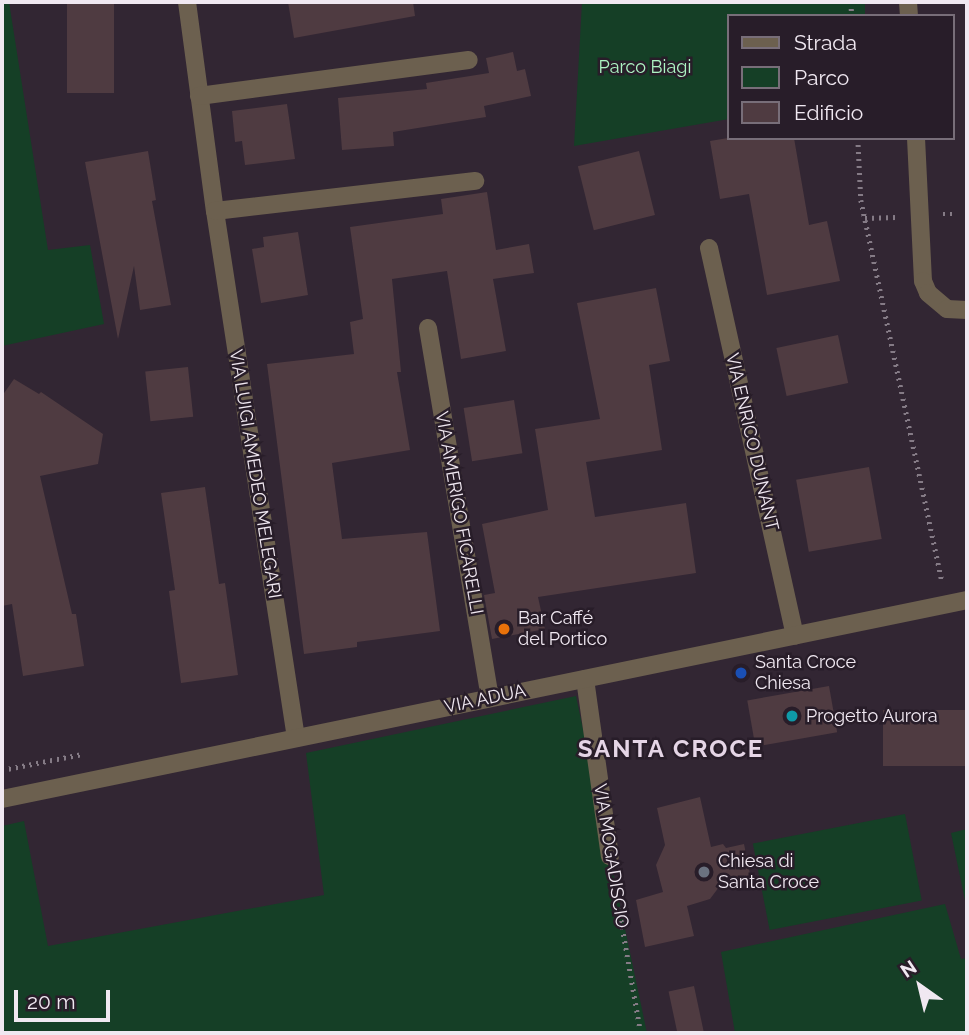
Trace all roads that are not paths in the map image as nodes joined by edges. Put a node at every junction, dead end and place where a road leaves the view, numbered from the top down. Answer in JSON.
{"nodes":[{"id":1,"x":187,"y":2,"type":"edge"},
{"id":2,"x":469,"y":60,"type":"dead end"},
{"id":3,"x":200,"y":96,"type":"junction"},
{"id":4,"x":916,"y":140,"type":"edge"},
{"id":5,"x":475,"y":181,"type":"dead end"},
{"id":6,"x":215,"y":211,"type":"junction"},
{"id":7,"x":709,"y":248,"type":"dead end"},
{"id":8,"x":967,"y":310,"type":"edge"},
{"id":9,"x":428,"y":328,"type":"dead end"},
{"id":10,"x":967,"y":600,"type":"edge"},
{"id":11,"x":795,"y":636,"type":"junction"},
{"id":12,"x":585,"y":679,"type":"junction"},
{"id":13,"x":490,"y":698,"type":"junction"},
{"id":14,"x":296,"y":738,"type":"junction"},
{"id":15,"x":2,"y":798,"type":"edge"},
{"id":16,"x":610,"y":856,"type":"road end"}],
"edges":[{"from":1,"to":3,"type":"street","name":"VIA LUIGI AMEDEO MELEGARI"},
{"from":2,"to":3,"type":"street"},
{"from":3,"to":6,"type":"street","name":"VIA LUIGI AMEDEO MELEGARI"},
{"from":4,"to":8,"type":"street"},
{"from":5,"to":6,"type":"street"},
{"from":6,"to":14,"type":"street","name":"VIA LUIGI AMEDEO MELEGARI"},
{"from":7,"to":11,"type":"street","name":"VIA ENRICO DUNANT"},
{"from":9,"to":13,"type":"street","name":"VIA AMERIGO FICARELLI"},
{"from":10,"to":11,"type":"street","name":"VIA ADUA"},
{"from":11,"to":12,"type":"street","name":"VIA ADUA"},
{"from":12,"to":13,"type":"street","name":"VIA ADUA"},
{"from":12,"to":16,"type":"street","name":"VIA MOGADISCIO"},
{"from":13,"to":14,"type":"street","name":"VIA ADUA"},
{"from":14,"to":15,"type":"street","name":"VIA ADUA"}]}
